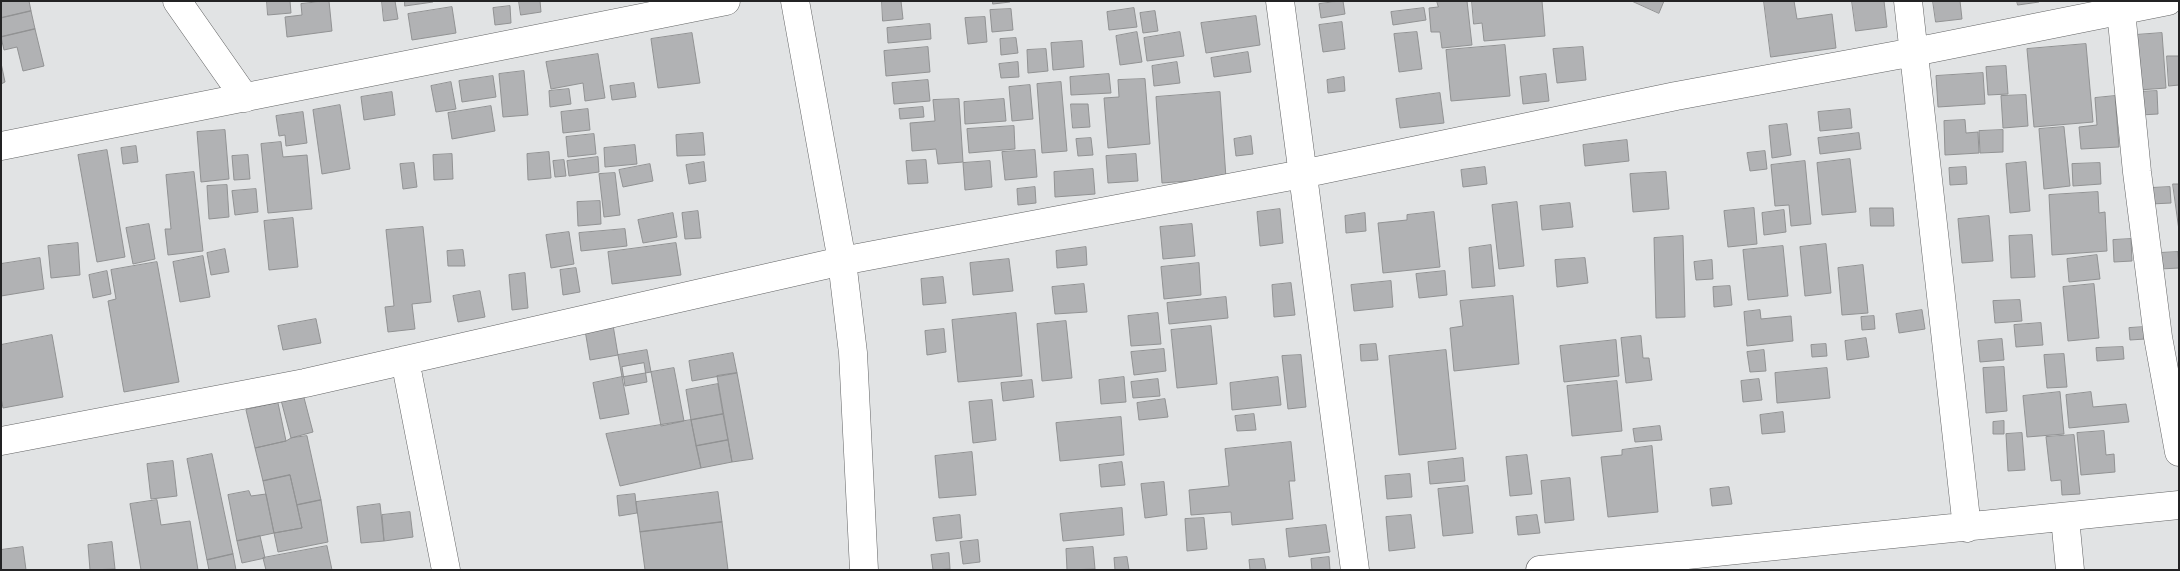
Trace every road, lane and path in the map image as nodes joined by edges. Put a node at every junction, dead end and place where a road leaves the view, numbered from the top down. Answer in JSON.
{"nodes":[{"id":1,"x":176,"y":1,"type":"edge"},
{"id":2,"x":726,"y":1,"type":"edge"},
{"id":3,"x":795,"y":1,"type":"edge"},
{"id":4,"x":1280,"y":1,"type":"edge"},
{"id":5,"x":1908,"y":1,"type":"edge"},
{"id":6,"x":2168,"y":1,"type":"edge"},
{"id":7,"x":2121,"y":11,"type":"junction"},
{"id":8,"x":1914,"y":52,"type":"junction"},
{"id":9,"x":245,"y":98,"type":"junction"},
{"id":10,"x":1,"y":146,"type":"edge"},
{"id":11,"x":1302,"y":174,"type":"junction"},
{"id":12,"x":842,"y":261,"type":"junction"},
{"id":13,"x":404,"y":360,"type":"junction"},
{"id":14,"x":1,"y":441,"type":"edge"},
{"id":15,"x":2179,"y":452,"type":"edge"},
{"id":16,"x":2179,"y":506,"type":"edge"},
{"id":17,"x":2065,"y":518,"type":"junction"},
{"id":18,"x":1967,"y":528,"type":"junction"},
{"id":19,"x":1774,"y":559,"type":"edge"},
{"id":20,"x":446,"y":570,"type":"edge"},
{"id":21,"x":864,"y":570,"type":"edge"},
{"id":22,"x":1356,"y":570,"type":"edge"},
{"id":23,"x":1540,"y":570,"type":"edge"},
{"id":24,"x":2070,"y":570,"type":"edge"}],
"edges":[{"from":1,"to":9,"type":"street"},
{"from":2,"to":9,"type":"street"},
{"from":3,"to":12,"type":"street"},
{"from":4,"to":11,"type":"street"},
{"from":5,"to":8,"type":"street"},
{"from":6,"to":7,"type":"street"},
{"from":7,"to":8,"type":"street"},
{"from":7,"to":15,"type":"street"},
{"from":8,"to":11,"type":"street"},
{"from":8,"to":18,"type":"street"},
{"from":9,"to":10,"type":"street"},
{"from":11,"to":12,"type":"street"},
{"from":11,"to":22,"type":"street"},
{"from":12,"to":13,"type":"street"},
{"from":12,"to":21,"type":"street"},
{"from":13,"to":14,"type":"street"},
{"from":13,"to":20,"type":"street"},
{"from":16,"to":17,"type":"street"},
{"from":17,"to":18,"type":"street"},
{"from":17,"to":24,"type":"street"},
{"from":18,"to":19,"type":"street"},
{"from":19,"to":23,"type":"street"}]}
